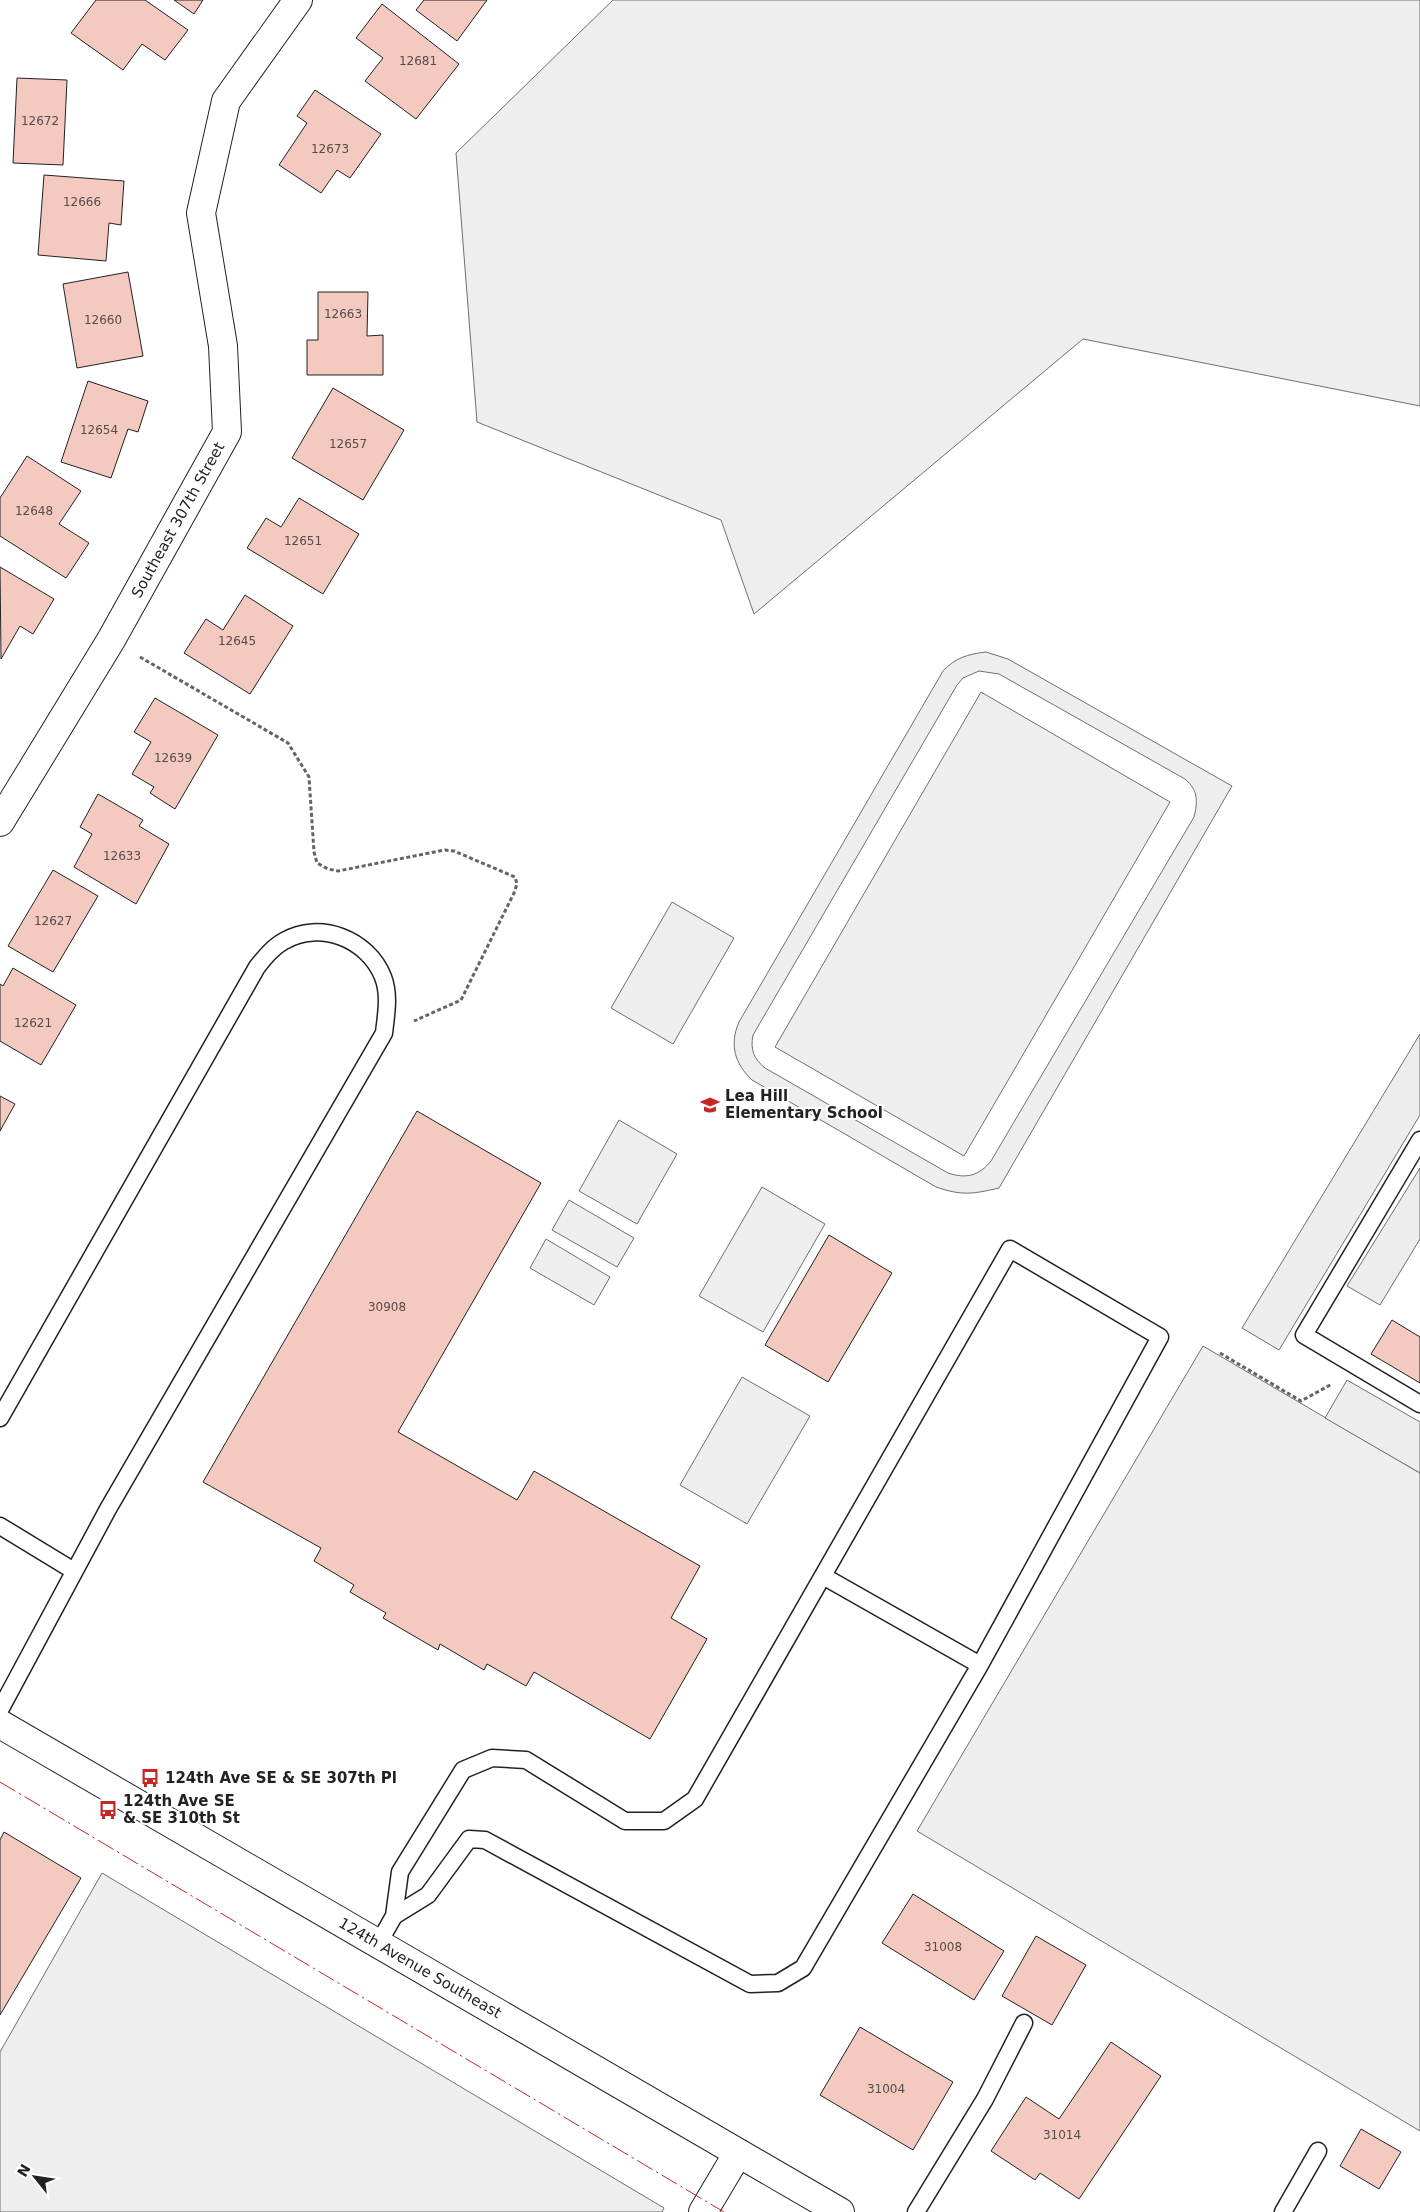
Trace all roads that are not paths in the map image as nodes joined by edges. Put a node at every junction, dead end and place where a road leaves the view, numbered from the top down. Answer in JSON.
{"nodes":[{"id":1,"x":298,"y":0,"type":"edge"},
{"id":2,"x":0,"y":822,"type":"edge"},
{"id":3,"x":1420,"y":1140,"type":"edge"},
{"id":4,"x":1420,"y":1404,"type":"edge"},
{"id":5,"x":0,"y":1418,"type":"edge"},
{"id":6,"x":0,"y":1526,"type":"edge"},
{"id":7,"x":74,"y":1571,"type":"junction"},
{"id":8,"x":822,"y":1576,"type":"junction"},
{"id":9,"x":980,"y":1665,"type":"junction"},
{"id":10,"x":0,"y":1710,"type":"edge"},
{"id":11,"x":0,"y":1724,"type":"edge"},
{"id":12,"x":394,"y":1916,"type":"junction"},
{"id":13,"x":378,"y":1944,"type":"junction"},
{"id":14,"x":1024,"y":2023,"type":"dead end"},
{"id":15,"x":1318,"y":2151,"type":"dead end"},
{"id":16,"x":738,"y":2153,"type":"junction"},
{"id":17,"x":703,"y":2212,"type":"edge"},
{"id":18,"x":840,"y":2212,"type":"edge"},
{"id":19,"x":916,"y":2212,"type":"edge"},
{"id":20,"x":1284,"y":2212,"type":"edge"}],
"edges":[{"from":1,"to":2,"type":"street","name":"Southeast 307th Street"},
{"from":3,"to":4,"type":"lane"},
{"from":5,"to":7,"type":"lane"},
{"from":6,"to":7,"type":"lane"},
{"from":7,"to":10,"type":"lane"},
{"from":8,"to":9,"type":"lane"},
{"from":8,"to":9,"type":"lane"},
{"from":8,"to":12,"type":"lane"},
{"from":9,"to":12,"type":"lane"},
{"from":11,"to":13,"type":"street","name":"124th Avenue Southeast"},
{"from":12,"to":13,"type":"lane"},
{"from":13,"to":16,"type":"street","name":"124th Avenue Southeast"},
{"from":14,"to":19,"type":"lane"},
{"from":15,"to":20,"type":"lane"},
{"from":16,"to":17,"type":"street"},
{"from":16,"to":18,"type":"street","name":"124th Avenue Southeast"}]}
